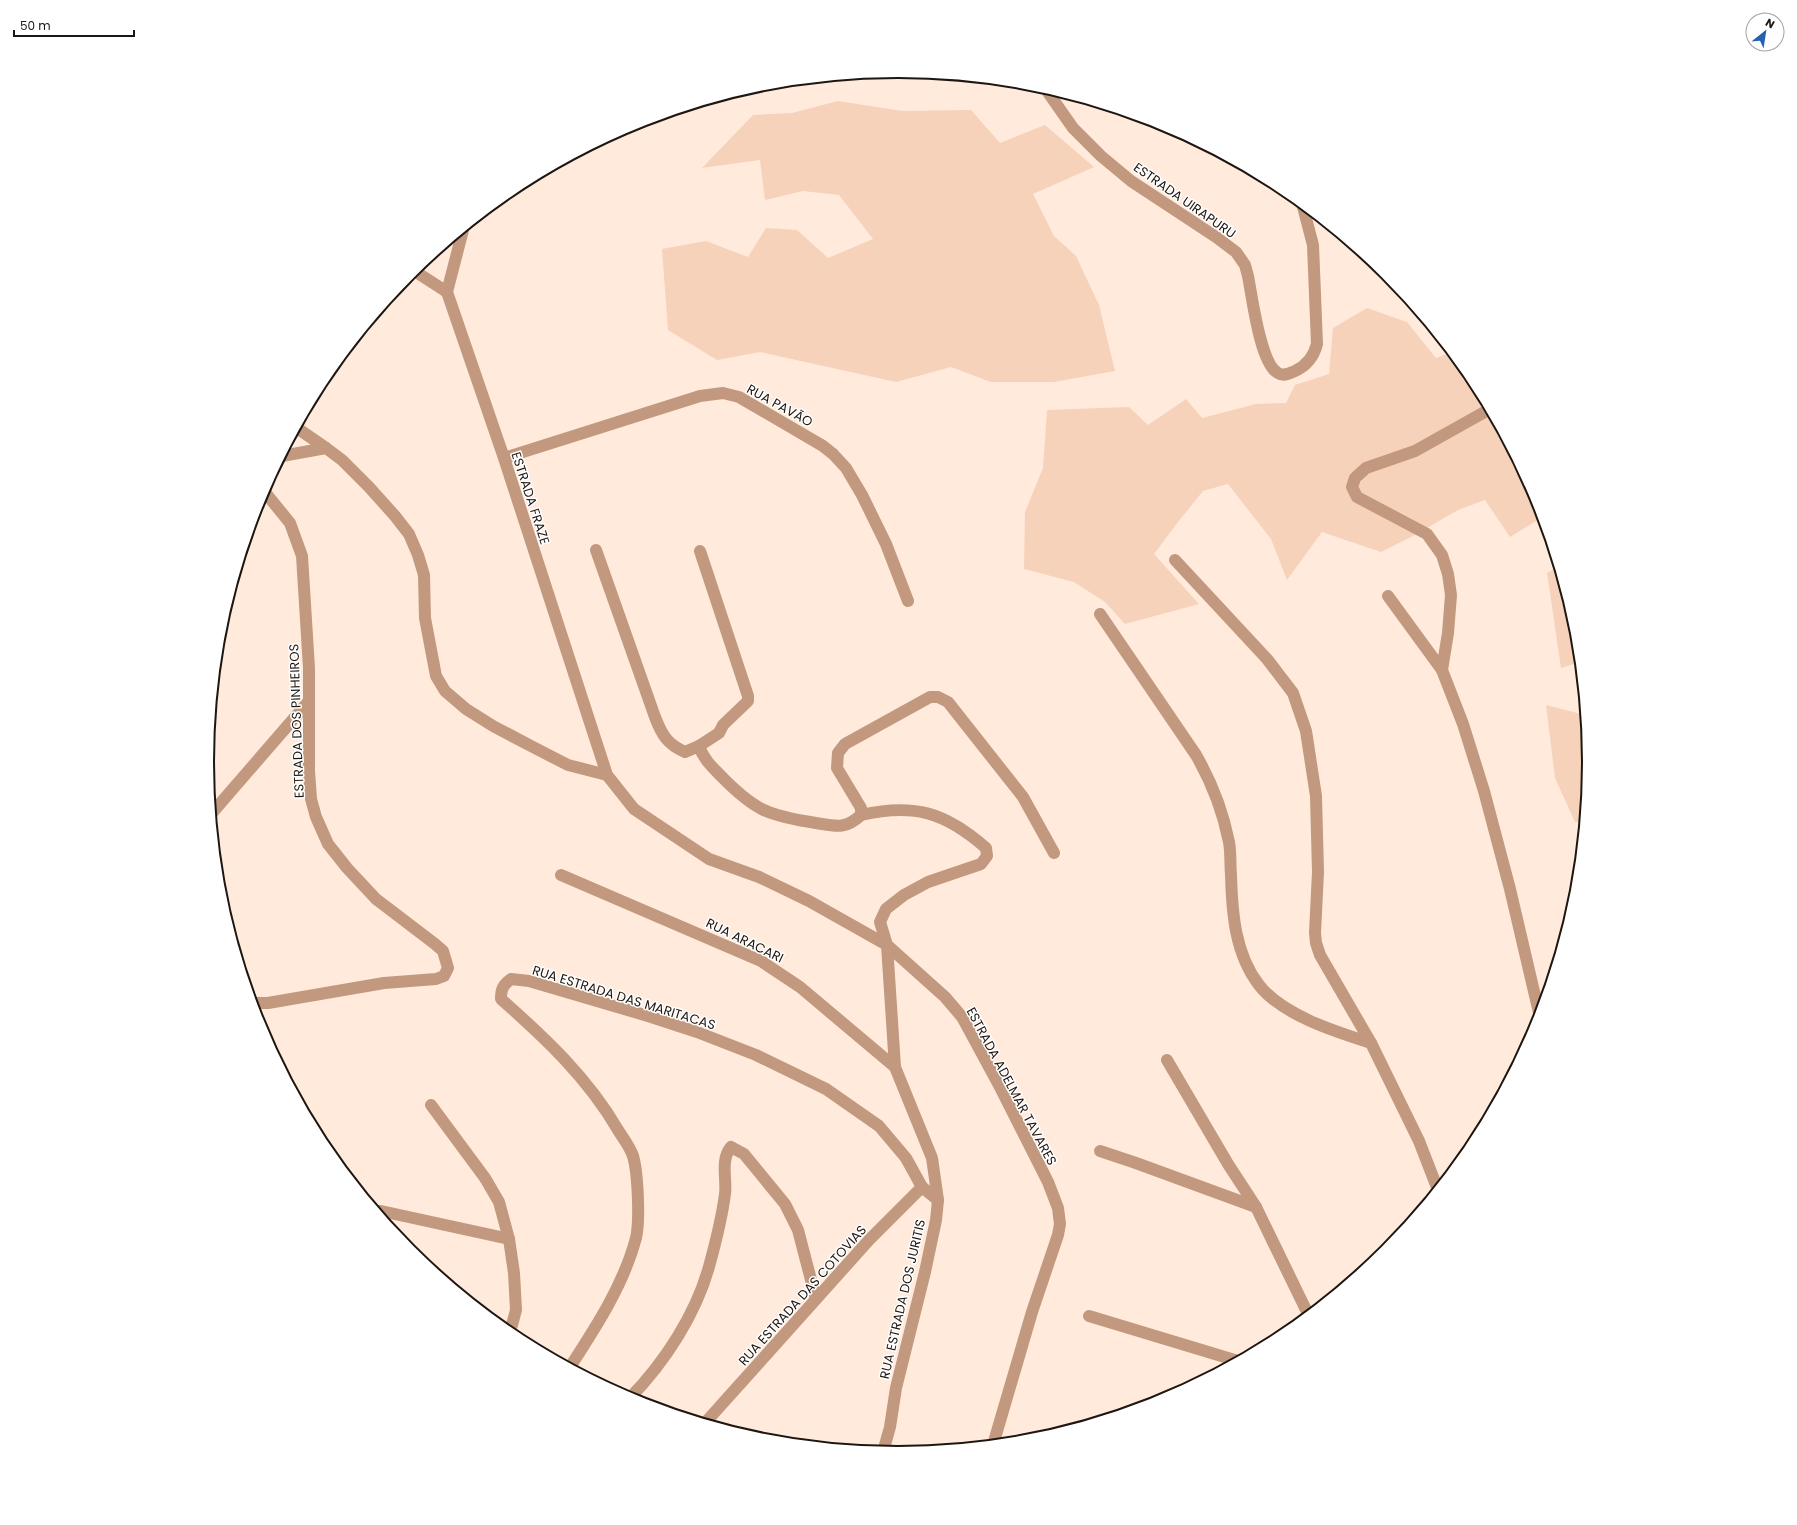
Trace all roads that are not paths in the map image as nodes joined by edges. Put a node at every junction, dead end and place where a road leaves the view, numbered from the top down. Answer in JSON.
{"nodes":[{"id":1,"x":1050,"y":95,"type":"edge"},
{"id":2,"x":1304,"y":211,"type":"edge"},
{"id":3,"x":461,"y":236,"type":"edge"},
{"id":4,"x":419,"y":274,"type":"edge"},
{"id":5,"x":447,"y":292,"type":"junction"},
{"id":6,"x":1486,"y":411,"type":"edge"},
{"id":7,"x":301,"y":430,"type":"edge"},
{"id":8,"x":326,"y":448,"type":"junction"},
{"id":9,"x":288,"y":455,"type":"edge"},
{"id":10,"x":504,"y":458,"type":"junction"},
{"id":11,"x":268,"y":496,"type":"edge"},
{"id":12,"x":596,"y":550,"type":"dead end"},
{"id":13,"x":700,"y":551,"type":"dead end"},
{"id":14,"x":1175,"y":560,"type":"dead end"},
{"id":15,"x":1388,"y":596,"type":"dead end"},
{"id":16,"x":908,"y":601,"type":"dead end"},
{"id":17,"x":1100,"y":614,"type":"dead end"},
{"id":18,"x":1442,"y":670,"type":"junction"},
{"id":19,"x":309,"y":701,"type":"junction"},
{"id":20,"x":699,"y":746,"type":"junction"},
{"id":21,"x":607,"y":774,"type":"junction"},
{"id":22,"x":215,"y":809,"type":"edge"},
{"id":23,"x":861,"y":815,"type":"junction"},
{"id":24,"x":1054,"y":853,"type":"dead end"},
{"id":25,"x":561,"y":875,"type":"dead end"},
{"id":26,"x":887,"y":945,"type":"junction"},
{"id":27,"x":258,"y":1003,"type":"edge"},
{"id":28,"x":1538,"y":1007,"type":"edge"},
{"id":29,"x":1371,"y":1043,"type":"junction"},
{"id":30,"x":1167,"y":1060,"type":"dead end"},
{"id":31,"x":894,"y":1067,"type":"junction"},
{"id":32,"x":431,"y":1105,"type":"dead end"},
{"id":33,"x":1100,"y":1151,"type":"dead end"},
{"id":34,"x":1436,"y":1186,"type":"edge"},
{"id":35,"x":922,"y":1187,"type":"junction"},
{"id":36,"x":938,"y":1200,"type":"junction"},
{"id":37,"x":1256,"y":1207,"type":"junction"},
{"id":38,"x":382,"y":1211,"type":"edge"},
{"id":39,"x":509,"y":1239,"type":"junction"},
{"id":40,"x":816,"y":1299,"type":"junction"},
{"id":41,"x":1307,"y":1312,"type":"edge"},
{"id":42,"x":1089,"y":1316,"type":"dead end"},
{"id":43,"x":511,"y":1327,"type":"edge"},
{"id":44,"x":1233,"y":1359,"type":"edge"},
{"id":45,"x":572,"y":1364,"type":"edge"},
{"id":46,"x":634,"y":1394,"type":"edge"},
{"id":47,"x":707,"y":1420,"type":"edge"},
{"id":48,"x":994,"y":1440,"type":"edge"},
{"id":49,"x":884,"y":1447,"type":"edge"}],
"edges":[{"from":1,"to":2,"type":"street","name":"ESTRADA UIRAPURU"},
{"from":3,"to":5,"type":"street"},
{"from":4,"to":5,"type":"street"},
{"from":5,"to":10,"type":"street","name":"ESTRADA FRAZE"},
{"from":6,"to":18,"type":"street"},
{"from":7,"to":8,"type":"street"},
{"from":8,"to":9,"type":"street"},
{"from":8,"to":21,"type":"street"},
{"from":10,"to":16,"type":"street","name":"RUA PAVÃO"},
{"from":10,"to":21,"type":"street","name":"ESTRADA FRAZE"},
{"from":11,"to":19,"type":"street","name":"ESTRADA DOS PINHEIROS"},
{"from":12,"to":20,"type":"street"},
{"from":13,"to":20,"type":"street"},
{"from":14,"to":29,"type":"street"},
{"from":15,"to":18,"type":"street"},
{"from":17,"to":29,"type":"street"},
{"from":18,"to":28,"type":"street"},
{"from":19,"to":22,"type":"street"},
{"from":19,"to":27,"type":"street","name":"ESTRADA DOS PINHEIROS"},
{"from":20,"to":23,"type":"street","name":"RUA ESTRADA DOS JURITIS"},
{"from":21,"to":26,"type":"street","name":"ESTRADA ADELMAR TAVARES"},
{"from":23,"to":24,"type":"street"},
{"from":23,"to":26,"type":"street","name":"RUA ESTRADA DOS JURITIS"},
{"from":25,"to":31,"type":"street","name":"RUA ARACARI"},
{"from":26,"to":31,"type":"street","name":"RUA ESTRADA DOS JURITIS"},
{"from":26,"to":48,"type":"street","name":"ESTRADA ADELMAR TAVARES"},
{"from":29,"to":34,"type":"street"},
{"from":30,"to":37,"type":"street"},
{"from":31,"to":36,"type":"street","name":"RUA ESTRADA DOS JURITIS"},
{"from":32,"to":39,"type":"street"},
{"from":33,"to":37,"type":"street"},
{"from":35,"to":36,"type":"street","name":"RUA ESTRADA DAS MARITACAS"},
{"from":35,"to":40,"type":"street","name":"RUA ESTRADA DAS COTOVIAS"},
{"from":35,"to":45,"type":"street","name":"RUA ESTRADA DAS MARITACAS"},
{"from":36,"to":49,"type":"street","name":"RUA ESTRADA DOS JURITIS"},
{"from":37,"to":41,"type":"street"},
{"from":38,"to":39,"type":"street"},
{"from":39,"to":43,"type":"street"},
{"from":40,"to":46,"type":"street"},
{"from":40,"to":47,"type":"street","name":"RUA ESTRADA DAS COTOVIAS"},
{"from":42,"to":44,"type":"street"}]}
